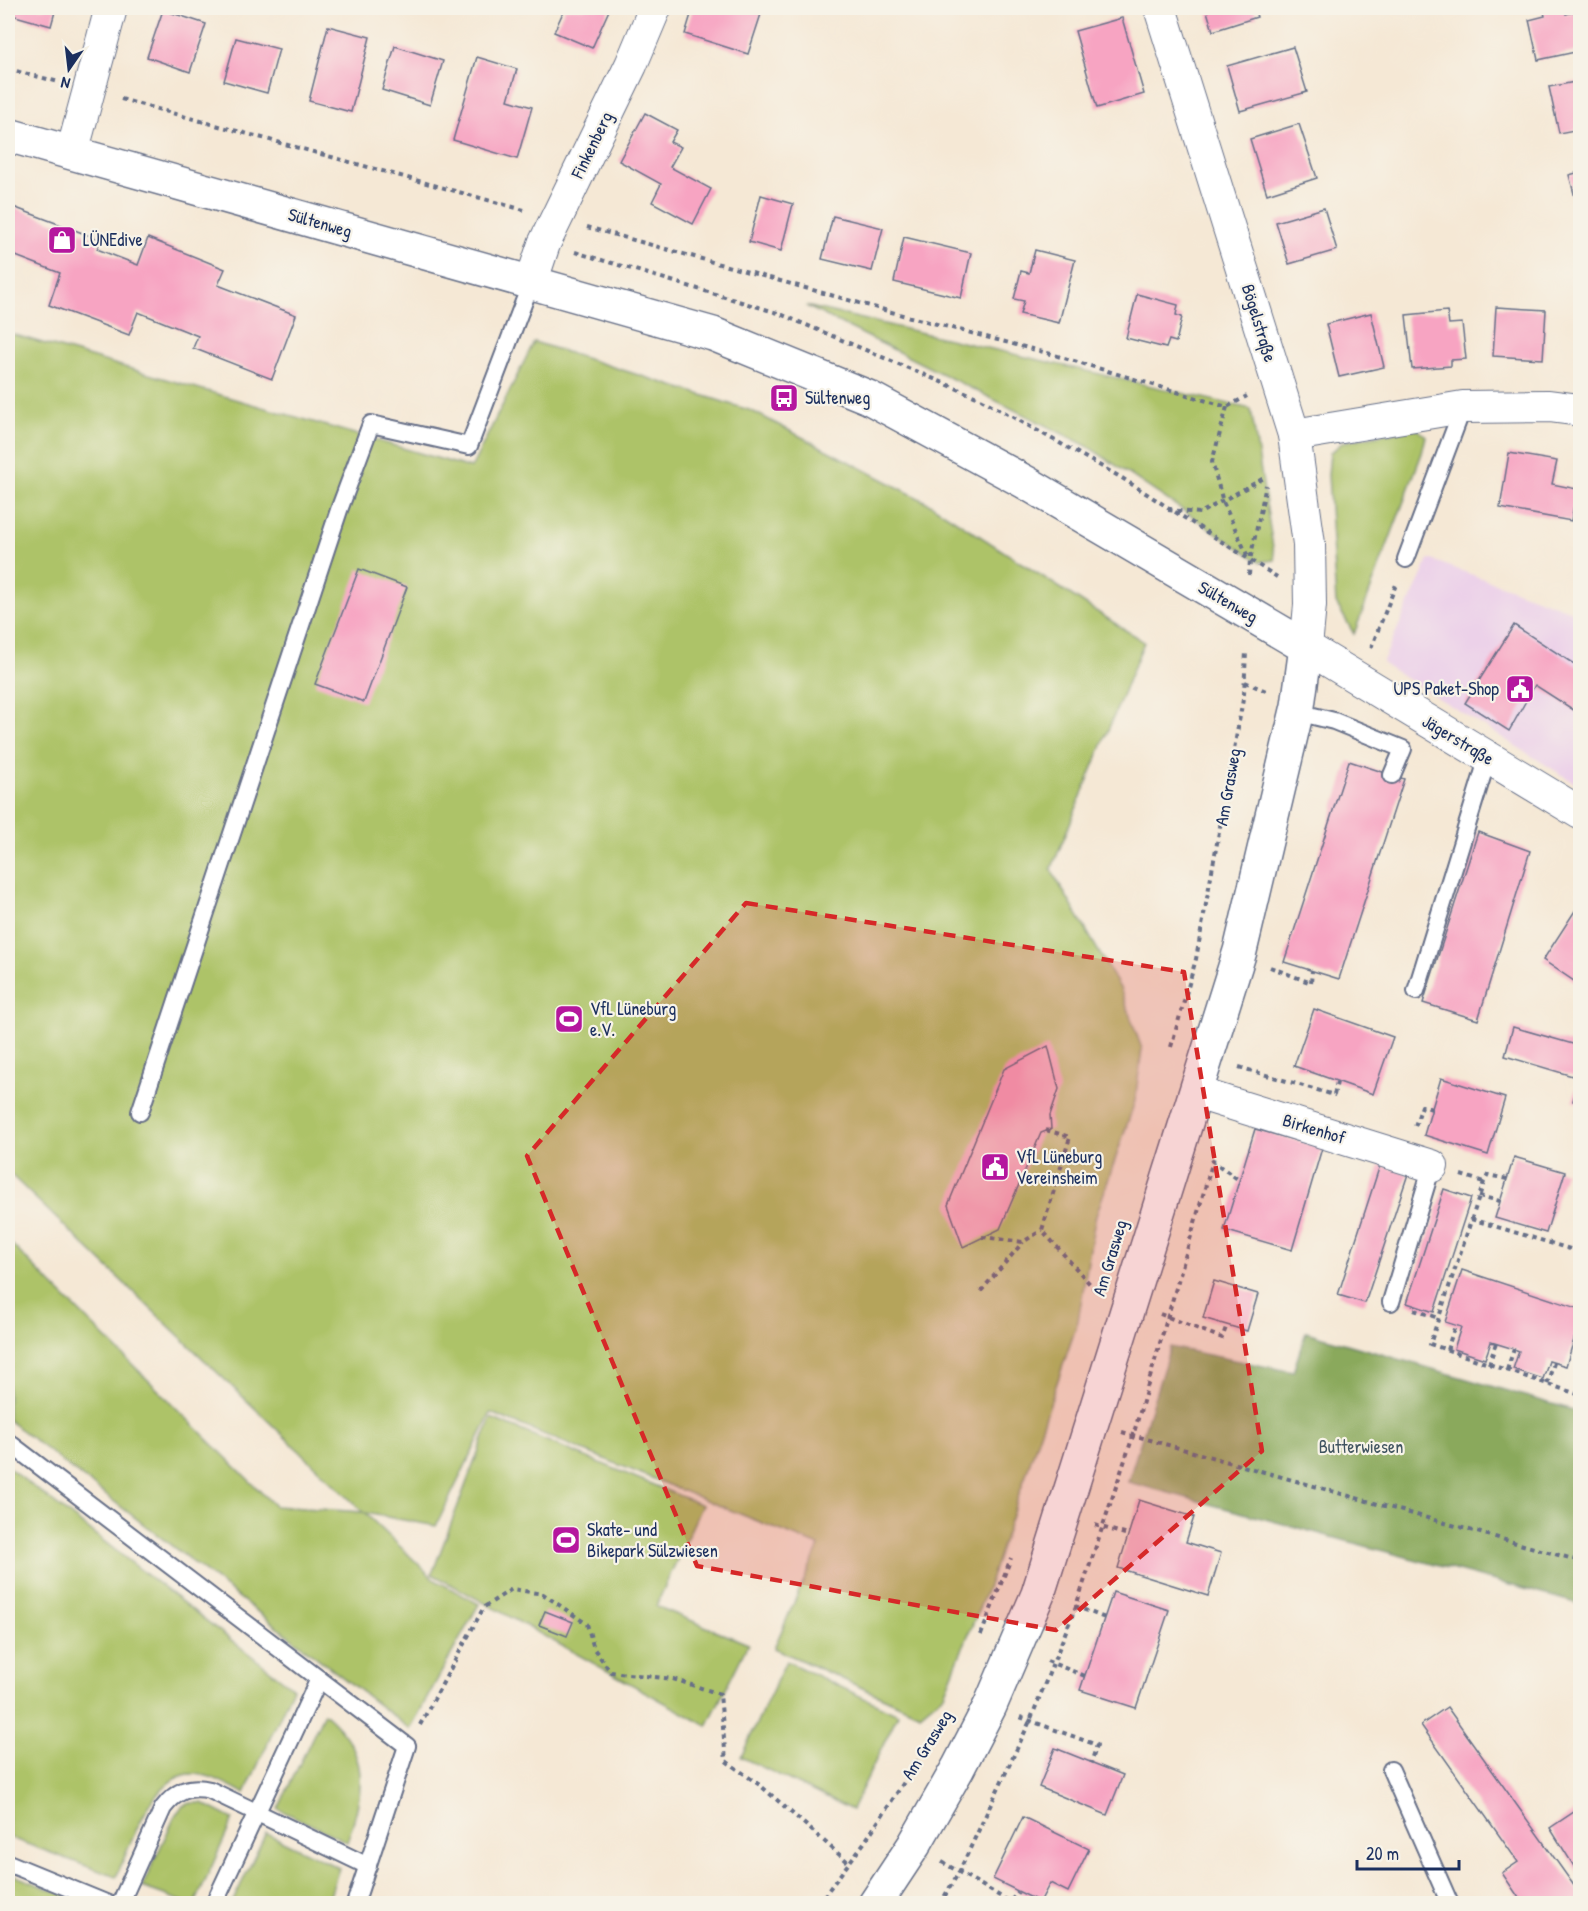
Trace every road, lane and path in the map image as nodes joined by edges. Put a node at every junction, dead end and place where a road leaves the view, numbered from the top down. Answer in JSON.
{"nodes":[{"id":1,"x":111,"y":8,"type":"edge"},
{"id":2,"x":655,"y":8,"type":"edge"},
{"id":3,"x":1160,"y":8,"type":"edge"},
{"id":4,"x":8,"y":69,"type":"edge"},
{"id":5,"x":90,"y":90,"type":"junction"},
{"id":6,"x":8,"y":135,"type":"edge"},
{"id":7,"x":72,"y":153,"type":"junction"},
{"id":8,"x":556,"y":219,"type":"junction"},
{"id":9,"x":531,"y":283,"type":"junction"},
{"id":10,"x":1280,"y":391,"type":"junction"},
{"id":11,"x":1463,"y":406,"type":"junction"},
{"id":12,"x":1227,"y":407,"type":"junction"},
{"id":13,"x":1581,"y":410,"type":"edge"},
{"id":14,"x":1294,"y":435,"type":"junction"},
{"id":15,"x":1223,"y":502,"type":"junction"},
{"id":16,"x":1167,"y":510,"type":"dead end"},
{"id":17,"x":1406,"y":559,"type":"joint"},
{"id":18,"x":1250,"y":560,"type":"junction"},
{"id":19,"x":1247,"y":613,"type":"junction"},
{"id":20,"x":1306,"y":647,"type":"junction"},
{"id":21,"x":1356,"y":678,"type":"junction"},
{"id":22,"x":1297,"y":712,"type":"junction"},
{"id":23,"x":1488,"y":758,"type":"junction"},
{"id":24,"x":1392,"y":775,"type":"dead end"},
{"id":25,"x":1581,"y":813,"type":"edge"},
{"id":26,"x":1240,"y":951,"type":"junction"},
{"id":27,"x":1312,"y":971,"type":"dead end"},
{"id":28,"x":1416,"y":991,"type":"dead end"},
{"id":29,"x":1170,"y":1050,"type":"dead end"},
{"id":30,"x":1208,"y":1058,"type":"junction"},
{"id":31,"x":1337,"y":1082,"type":"dead end"},
{"id":32,"x":1197,"y":1093,"type":"junction"},
{"id":33,"x":140,"y":1112,"type":"dead end"},
{"id":34,"x":1046,"y":1130,"type":"dead end"},
{"id":35,"x":1432,"y":1166,"type":"joint"},
{"id":36,"x":1507,"y":1179,"type":"dead end"},
{"id":37,"x":1479,"y":1196,"type":"junction"},
{"id":38,"x":1500,"y":1201,"type":"dead end"},
{"id":39,"x":1471,"y":1220,"type":"junction"},
{"id":40,"x":1042,"y":1230,"type":"junction"},
{"id":41,"x":982,"y":1237,"type":"dead end"},
{"id":42,"x":1023,"y":1242,"type":"junction"},
{"id":43,"x":1581,"y":1252,"type":"edge"},
{"id":44,"x":1102,"y":1284,"type":"dead end"},
{"id":45,"x":981,"y":1291,"type":"dead end"},
{"id":46,"x":1390,"y":1302,"type":"dead end"},
{"id":47,"x":1131,"y":1305,"type":"junction"},
{"id":48,"x":1227,"y":1325,"type":"dead end"},
{"id":49,"x":1455,"y":1326,"type":"dead end"},
{"id":50,"x":1496,"y":1343,"type":"dead end"},
{"id":51,"x":1514,"y":1349,"type":"dead end"},
{"id":52,"x":1447,"y":1350,"type":"junction"},
{"id":53,"x":1554,"y":1363,"type":"dead end"},
{"id":54,"x":1489,"y":1365,"type":"junction"},
{"id":55,"x":1507,"y":1370,"type":"junction"},
{"id":56,"x":1547,"y":1384,"type":"junction"},
{"id":57,"x":1581,"y":1395,"type":"edge"},
{"id":58,"x":1093,"y":1424,"type":"junction"},
{"id":59,"x":8,"y":1442,"type":"edge"},
{"id":60,"x":1015,"y":1549,"type":"dead end"},
{"id":61,"x":1581,"y":1561,"type":"edge"},
{"id":62,"x":980,"y":1637,"type":"dead end"},
{"id":63,"x":1015,"y":1649,"type":"junction"},
{"id":64,"x":1085,"y":1676,"type":"dead end"},
{"id":65,"x":319,"y":1679,"type":"junction"},
{"id":66,"x":990,"y":1706,"type":"junction"},
{"id":67,"x":936,"y":1734,"type":"dead end"},
{"id":68,"x":407,"y":1746,"type":"junction"},
{"id":69,"x":1091,"y":1763,"type":"dead end"},
{"id":70,"x":1391,"y":1770,"type":"dead end"},
{"id":71,"x":256,"y":1812,"type":"junction"},
{"id":72,"x":914,"y":1845,"type":"junction"},
{"id":73,"x":8,"y":1863,"type":"edge"},
{"id":74,"x":849,"y":1863,"type":"junction"},
{"id":75,"x":368,"y":1866,"type":"junction"},
{"id":76,"x":1018,"y":1892,"type":"dead end"},
{"id":77,"x":108,"y":1904,"type":"edge"},
{"id":78,"x":120,"y":1904,"type":"edge"},
{"id":79,"x":214,"y":1904,"type":"edge"},
{"id":80,"x":355,"y":1904,"type":"edge"},
{"id":81,"x":818,"y":1904,"type":"edge"},
{"id":82,"x":875,"y":1904,"type":"edge"},
{"id":83,"x":1450,"y":1904,"type":"edge"}],
"edges":[{"from":1,"to":5,"type":"street"},
{"from":2,"to":8,"type":"street","name":"Finkenberg"},
{"from":3,"to":10,"type":"street","name":"Bögelstraße"},
{"from":4,"to":5,"type":"path"},
{"from":5,"to":7,"type":"street"},
{"from":5,"to":8,"type":"path"},
{"from":6,"to":7,"type":"main road","name":"Sültenweg"},
{"from":7,"to":9,"type":"main road","name":"Sültenweg"},
{"from":8,"to":9,"type":"street","name":"Finkenberg"},
{"from":8,"to":12,"type":"path"},
{"from":9,"to":19,"type":"main road","name":"Sültenweg"},
{"from":9,"to":33,"type":"lane"},
{"from":10,"to":12,"type":"path"},
{"from":10,"to":14,"type":"street","name":"Bögelstraße"},
{"from":11,"to":13,"type":"street"},
{"from":11,"to":14,"type":"street"},
{"from":11,"to":17,"type":"lane"},
{"from":12,"to":15,"type":"path"},
{"from":14,"to":20,"type":"street","name":"Bögelstraße"},
{"from":15,"to":16,"type":"path"},
{"from":15,"to":18,"type":"path"},
{"from":15,"to":18,"type":"path","name":"Am Grasweg"},
{"from":17,"to":21,"type":"path"},
{"from":18,"to":19,"type":"path","name":"Am Grasweg"},
{"from":19,"to":20,"type":"main road","name":"Sültenweg"},
{"from":19,"to":29,"type":"path","name":"Am Grasweg"},
{"from":20,"to":21,"type":"street","name":"Jägerstraße"},
{"from":20,"to":22,"type":"main road","name":"Am Grasweg"},
{"from":21,"to":23,"type":"street","name":"Jägerstraße"},
{"from":22,"to":24,"type":"lane"},
{"from":22,"to":26,"type":"main road","name":"Am Grasweg"},
{"from":23,"to":25,"type":"street","name":"Jägerstraße"},
{"from":23,"to":28,"type":"lane"},
{"from":26,"to":27,"type":"path"},
{"from":26,"to":30,"type":"main road","name":"Am Grasweg"},
{"from":30,"to":31,"type":"path"},
{"from":30,"to":32,"type":"main road","name":"Am Grasweg"},
{"from":32,"to":35,"type":"street","name":"Birkenhof"},
{"from":32,"to":47,"type":"main road","name":"Am Grasweg"},
{"from":34,"to":40,"type":"path"},
{"from":35,"to":46,"type":"lane"},
{"from":36,"to":37,"type":"path"},
{"from":37,"to":38,"type":"path"},
{"from":37,"to":39,"type":"path"},
{"from":39,"to":43,"type":"path"},
{"from":39,"to":52,"type":"path"},
{"from":40,"to":42,"type":"path"},
{"from":40,"to":44,"type":"path","name":"Am Grasweg"},
{"from":41,"to":42,"type":"path"},
{"from":42,"to":45,"type":"path"},
{"from":47,"to":48,"type":"path"},
{"from":47,"to":58,"type":"main road","name":"Am Grasweg"},
{"from":49,"to":52,"type":"path"},
{"from":50,"to":54,"type":"path"},
{"from":51,"to":55,"type":"path"},
{"from":52,"to":54,"type":"path"},
{"from":53,"to":56,"type":"path"},
{"from":54,"to":55,"type":"path"},
{"from":55,"to":56,"type":"path"},
{"from":56,"to":57,"type":"path"},
{"from":58,"to":61,"type":"path"},
{"from":58,"to":63,"type":"main road","name":"Am Grasweg"},
{"from":59,"to":65,"type":"lane"},
{"from":60,"to":62,"type":"path"},
{"from":63,"to":64,"type":"path"},
{"from":63,"to":66,"type":"main road","name":"Am Grasweg"},
{"from":65,"to":68,"type":"lane"},
{"from":65,"to":71,"type":"lane"},
{"from":66,"to":69,"type":"path"},
{"from":66,"to":72,"type":"main road","name":"Am Grasweg"},
{"from":67,"to":74,"type":"path","name":"Am Grasweg"},
{"from":68,"to":74,"type":"path"},
{"from":68,"to":75,"type":"lane"},
{"from":70,"to":83,"type":"lane"},
{"from":71,"to":75,"type":"lane"},
{"from":71,"to":78,"type":"lane"},
{"from":71,"to":79,"type":"lane"},
{"from":72,"to":76,"type":"path"},
{"from":72,"to":82,"type":"main road","name":"Am Grasweg"},
{"from":73,"to":77,"type":"lane"},
{"from":74,"to":81,"type":"path","name":"Am Grasweg"},
{"from":75,"to":80,"type":"lane"}]}
